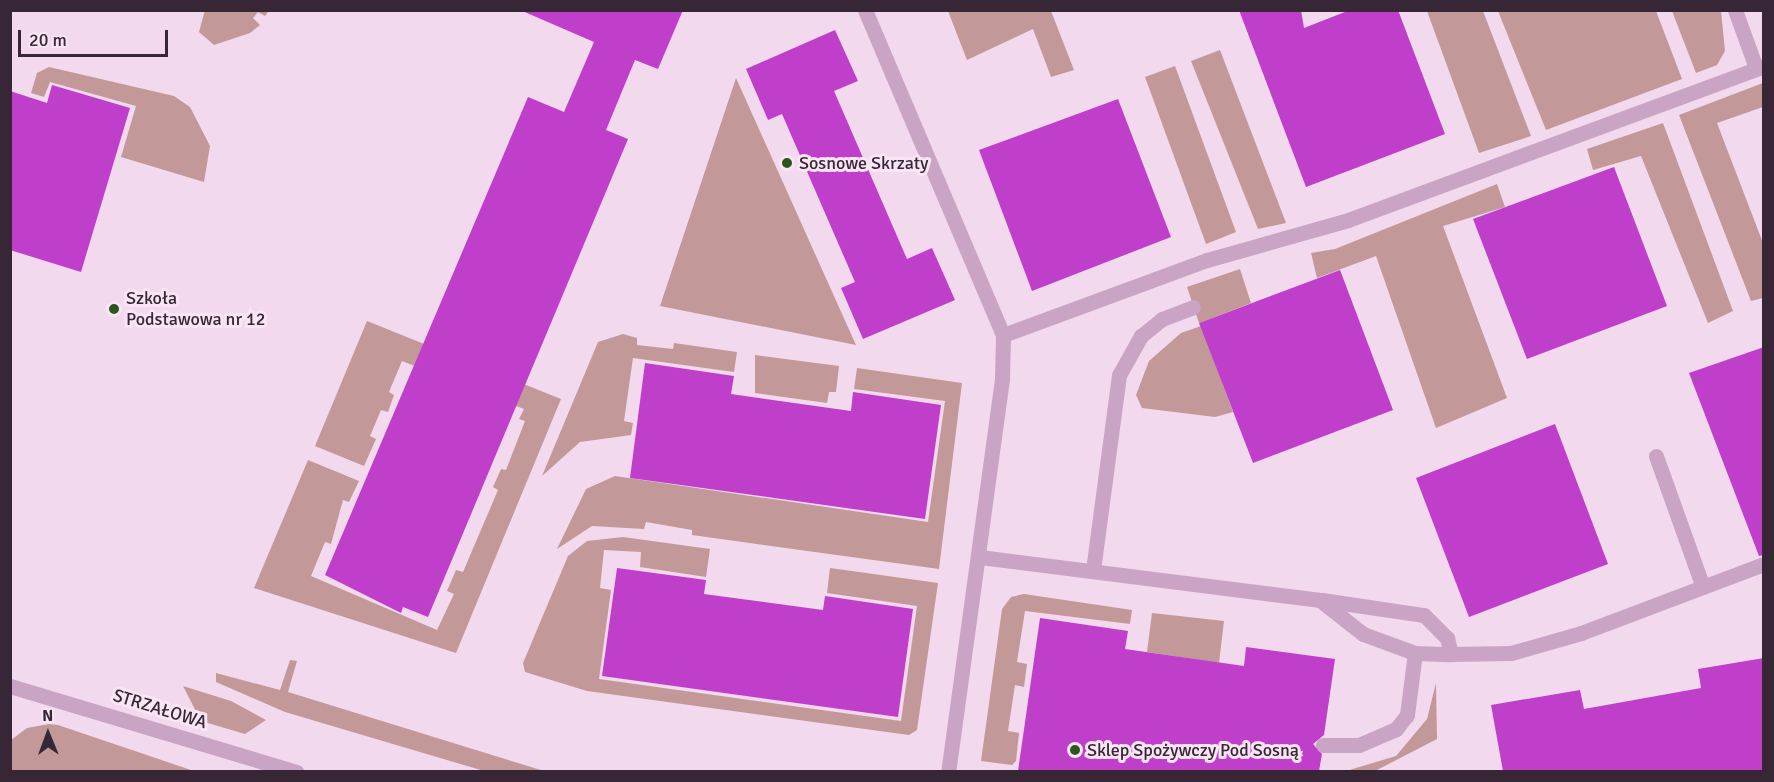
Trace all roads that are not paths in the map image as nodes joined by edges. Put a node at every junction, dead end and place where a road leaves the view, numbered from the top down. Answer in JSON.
{"nodes":[{"id":1,"x":865,"y":10,"type":"edge"},
{"id":2,"x":1735,"y":10,"type":"edge"},
{"id":3,"x":1760,"y":67,"type":"edge"},
{"id":4,"x":1193,"y":307,"type":"dead end"},
{"id":5,"x":1003,"y":334,"type":"junction"},
{"id":6,"x":1656,"y":456,"type":"dead end"},
{"id":7,"x":980,"y":557,"type":"junction"},
{"id":8,"x":1764,"y":564,"type":"edge"},
{"id":9,"x":1093,"y":570,"type":"junction"},
{"id":10,"x":1703,"y":587,"type":"junction"},
{"id":11,"x":1320,"y":600,"type":"junction"},
{"id":12,"x":1415,"y":653,"type":"junction"},
{"id":13,"x":1451,"y":654,"type":"junction"},
{"id":14,"x":10,"y":687,"type":"edge"},
{"id":15,"x":1323,"y":745,"type":"dead end"},
{"id":16,"x":296,"y":771,"type":"edge"},
{"id":17,"x":948,"y":771,"type":"edge"}],
"edges":[{"from":1,"to":5,"type":"street"},
{"from":2,"to":3,"type":"street"},
{"from":3,"to":5,"type":"street"},
{"from":4,"to":9,"type":"street"},
{"from":5,"to":7,"type":"street"},
{"from":6,"to":10,"type":"street"},
{"from":7,"to":9,"type":"street"},
{"from":7,"to":17,"type":"street"},
{"from":8,"to":10,"type":"street"},
{"from":9,"to":11,"type":"street"},
{"from":10,"to":13,"type":"street"},
{"from":11,"to":12,"type":"street"},
{"from":11,"to":13,"type":"street"},
{"from":12,"to":13,"type":"street"},
{"from":12,"to":15,"type":"street"},
{"from":14,"to":16,"type":"street","name":"STRZAŁOWA"}]}
